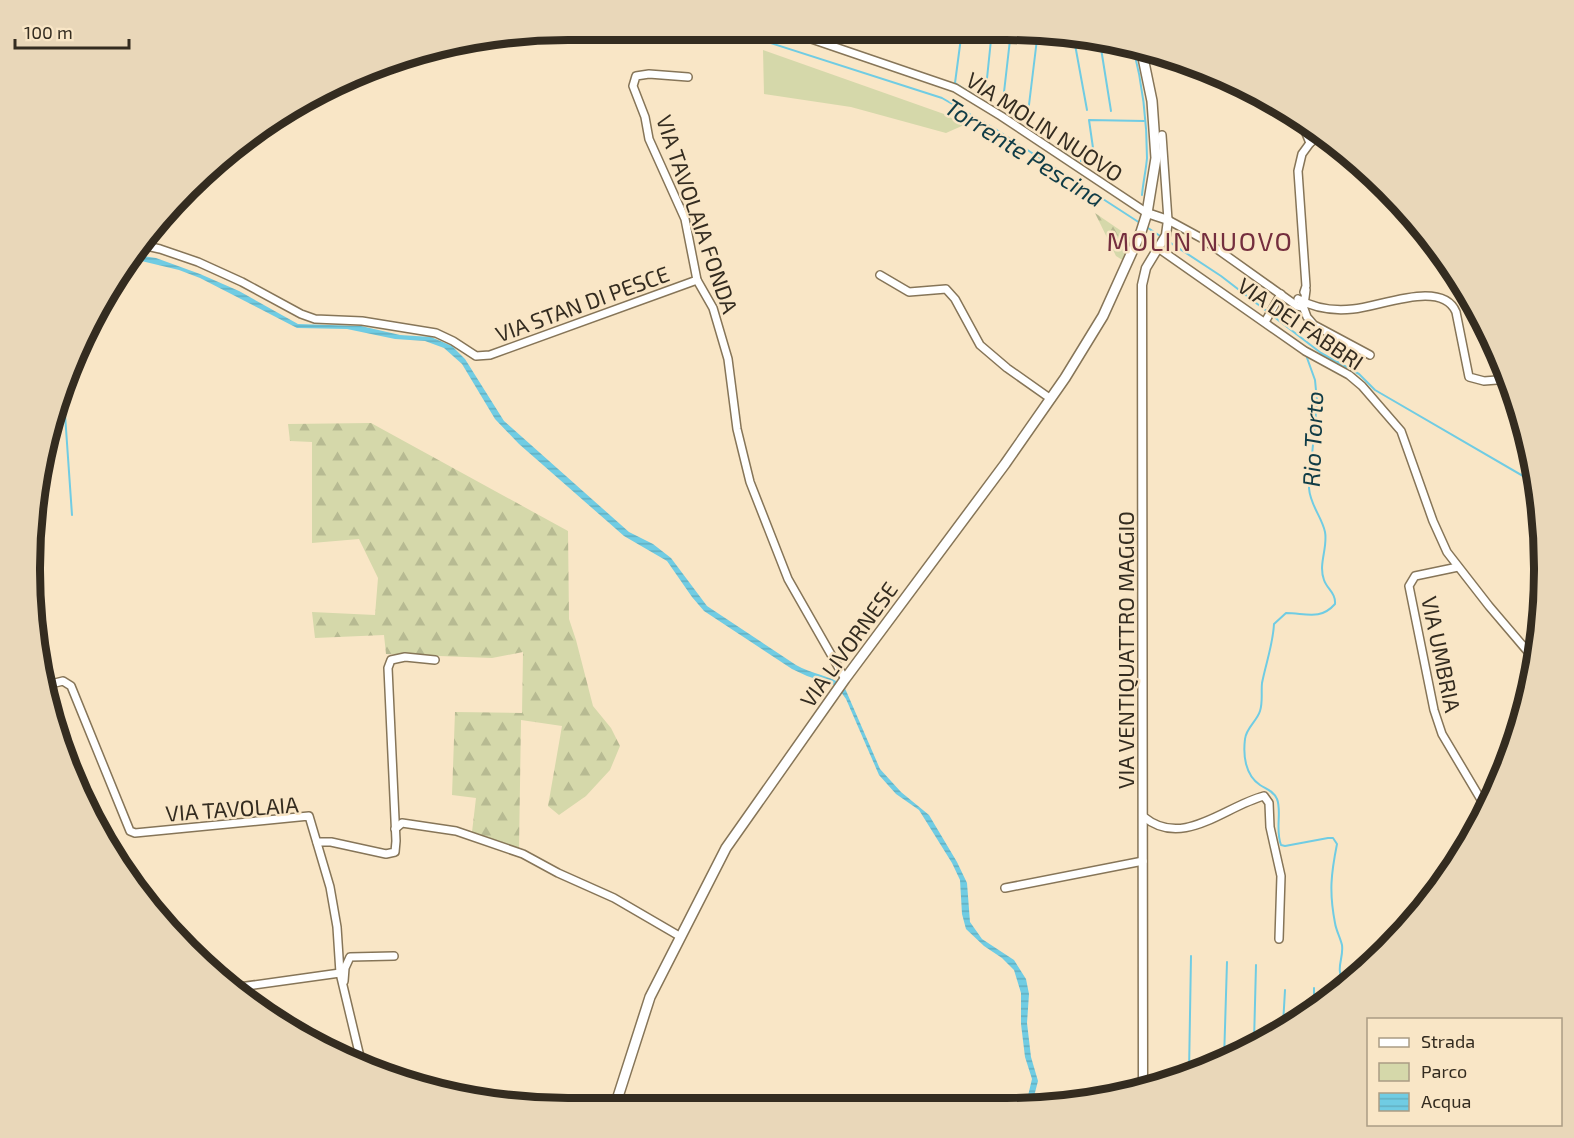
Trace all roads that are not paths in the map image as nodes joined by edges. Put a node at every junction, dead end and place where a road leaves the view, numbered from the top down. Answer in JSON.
{"nodes":[{"id":1,"x":814,"y":40,"type":"edge"},
{"id":2,"x":1143,"y":59,"type":"edge"},
{"id":3,"x":688,"y":77,"type":"dead end"},
{"id":4,"x":1162,"y":135,"type":"dead end"},
{"id":5,"x":1307,"y":136,"type":"edge"},
{"id":6,"x":1314,"y":140,"type":"edge"},
{"id":7,"x":1310,"y":143,"type":"junction"},
{"id":8,"x":1145,"y":217,"type":"junction"},
{"id":9,"x":1168,"y":220,"type":"junction"},
{"id":10,"x":1159,"y":246,"type":"junction"},
{"id":11,"x":150,"y":247,"type":"edge"},
{"id":12,"x":879,"y":275,"type":"dead end"},
{"id":13,"x":697,"y":280,"type":"junction"},
{"id":14,"x":1281,"y":294,"type":"junction"},
{"id":15,"x":1300,"y":303,"type":"junction"},
{"id":16,"x":1266,"y":320,"type":"junction"},
{"id":17,"x":1370,"y":355,"type":"dead end"},
{"id":18,"x":1497,"y":380,"type":"dead end"},
{"id":19,"x":1051,"y":399,"type":"junction"},
{"id":20,"x":1458,"y":567,"type":"junction"},
{"id":21,"x":1527,"y":651,"type":"edge"},
{"id":22,"x":435,"y":660,"type":"dead end"},
{"id":23,"x":844,"y":681,"type":"junction"},
{"id":24,"x":54,"y":683,"type":"edge"},
{"id":25,"x":1481,"y":799,"type":"edge"},
{"id":26,"x":1143,"y":817,"type":"junction"},
{"id":27,"x":395,"y":829,"type":"junction"},
{"id":28,"x":317,"y":843,"type":"junction"},
{"id":29,"x":1143,"y":861,"type":"junction"},
{"id":30,"x":1005,"y":888,"type":"dead end"},
{"id":31,"x":681,"y":937,"type":"junction"},
{"id":32,"x":1279,"y":939,"type":"dead end"},
{"id":33,"x":394,"y":956,"type":"dead end"},
{"id":34,"x":340,"y":973,"type":"junction"},
{"id":35,"x":244,"y":985,"type":"edge"},
{"id":36,"x":343,"y":986,"type":"junction"},
{"id":37,"x":359,"y":1054,"type":"edge"},
{"id":38,"x":1143,"y":1079,"type":"edge"},
{"id":39,"x":618,"y":1098,"type":"edge"}],
"edges":[{"from":1,"to":8,"type":"street","name":"VIA MOLIN NUOVO"},
{"from":2,"to":8,"type":"main road","name":"VIA LIVORNESE"},
{"from":3,"to":13,"type":"street","name":"VIA TAVOLAIA FONDA"},
{"from":4,"to":9,"type":"street"},
{"from":5,"to":7,"type":"street"},
{"from":6,"to":7,"type":"street"},
{"from":7,"to":15,"type":"street"},
{"from":8,"to":9,"type":"street"},
{"from":8,"to":19,"type":"main road","name":"VIA LIVORNESE"},
{"from":9,"to":10,"type":"street","name":"VIA VENTIQUATTRO MAGGIO"},
{"from":9,"to":14,"type":"street"},
{"from":10,"to":16,"type":"street","name":"VIA DEI FABBRI"},
{"from":10,"to":26,"type":"street","name":"VIA VENTIQUATTRO MAGGIO"},
{"from":11,"to":13,"type":"street","name":"VIA STAN DI PESCE"},
{"from":12,"to":19,"type":"street"},
{"from":13,"to":23,"type":"street","name":"VIA TAVOLAIA FONDA"},
{"from":14,"to":15,"type":"street"},
{"from":14,"to":16,"type":"street"},
{"from":15,"to":17,"type":"street"},
{"from":15,"to":18,"type":"street"},
{"from":16,"to":20,"type":"street","name":"VIA DEI FABBRI"},
{"from":19,"to":23,"type":"main road","name":"VIA LIVORNESE"},
{"from":20,"to":21,"type":"street","name":"VIA DEI FABBRI"},
{"from":20,"to":25,"type":"street","name":"VIA UMBRIA"},
{"from":22,"to":27,"type":"street"},
{"from":23,"to":31,"type":"main road","name":"VIA LIVORNESE"},
{"from":24,"to":28,"type":"street","name":"VIA TAVOLAIA"},
{"from":26,"to":29,"type":"street","name":"VIA VENTIQUATTRO MAGGIO"},
{"from":26,"to":32,"type":"street"},
{"from":27,"to":28,"type":"street"},
{"from":27,"to":31,"type":"street"},
{"from":28,"to":34,"type":"street","name":"VIA TAVOLAIA"},
{"from":29,"to":30,"type":"street"},
{"from":29,"to":38,"type":"street","name":"VIA VENTIQUATTRO MAGGIO"},
{"from":31,"to":39,"type":"main road","name":"VIA LIVORNESE"},
{"from":33,"to":36,"type":"street"},
{"from":34,"to":35,"type":"street"},
{"from":34,"to":36,"type":"street","name":"VIA TAVOLAIA"},
{"from":36,"to":37,"type":"street","name":"VIA TAVOLAIA"}]}
